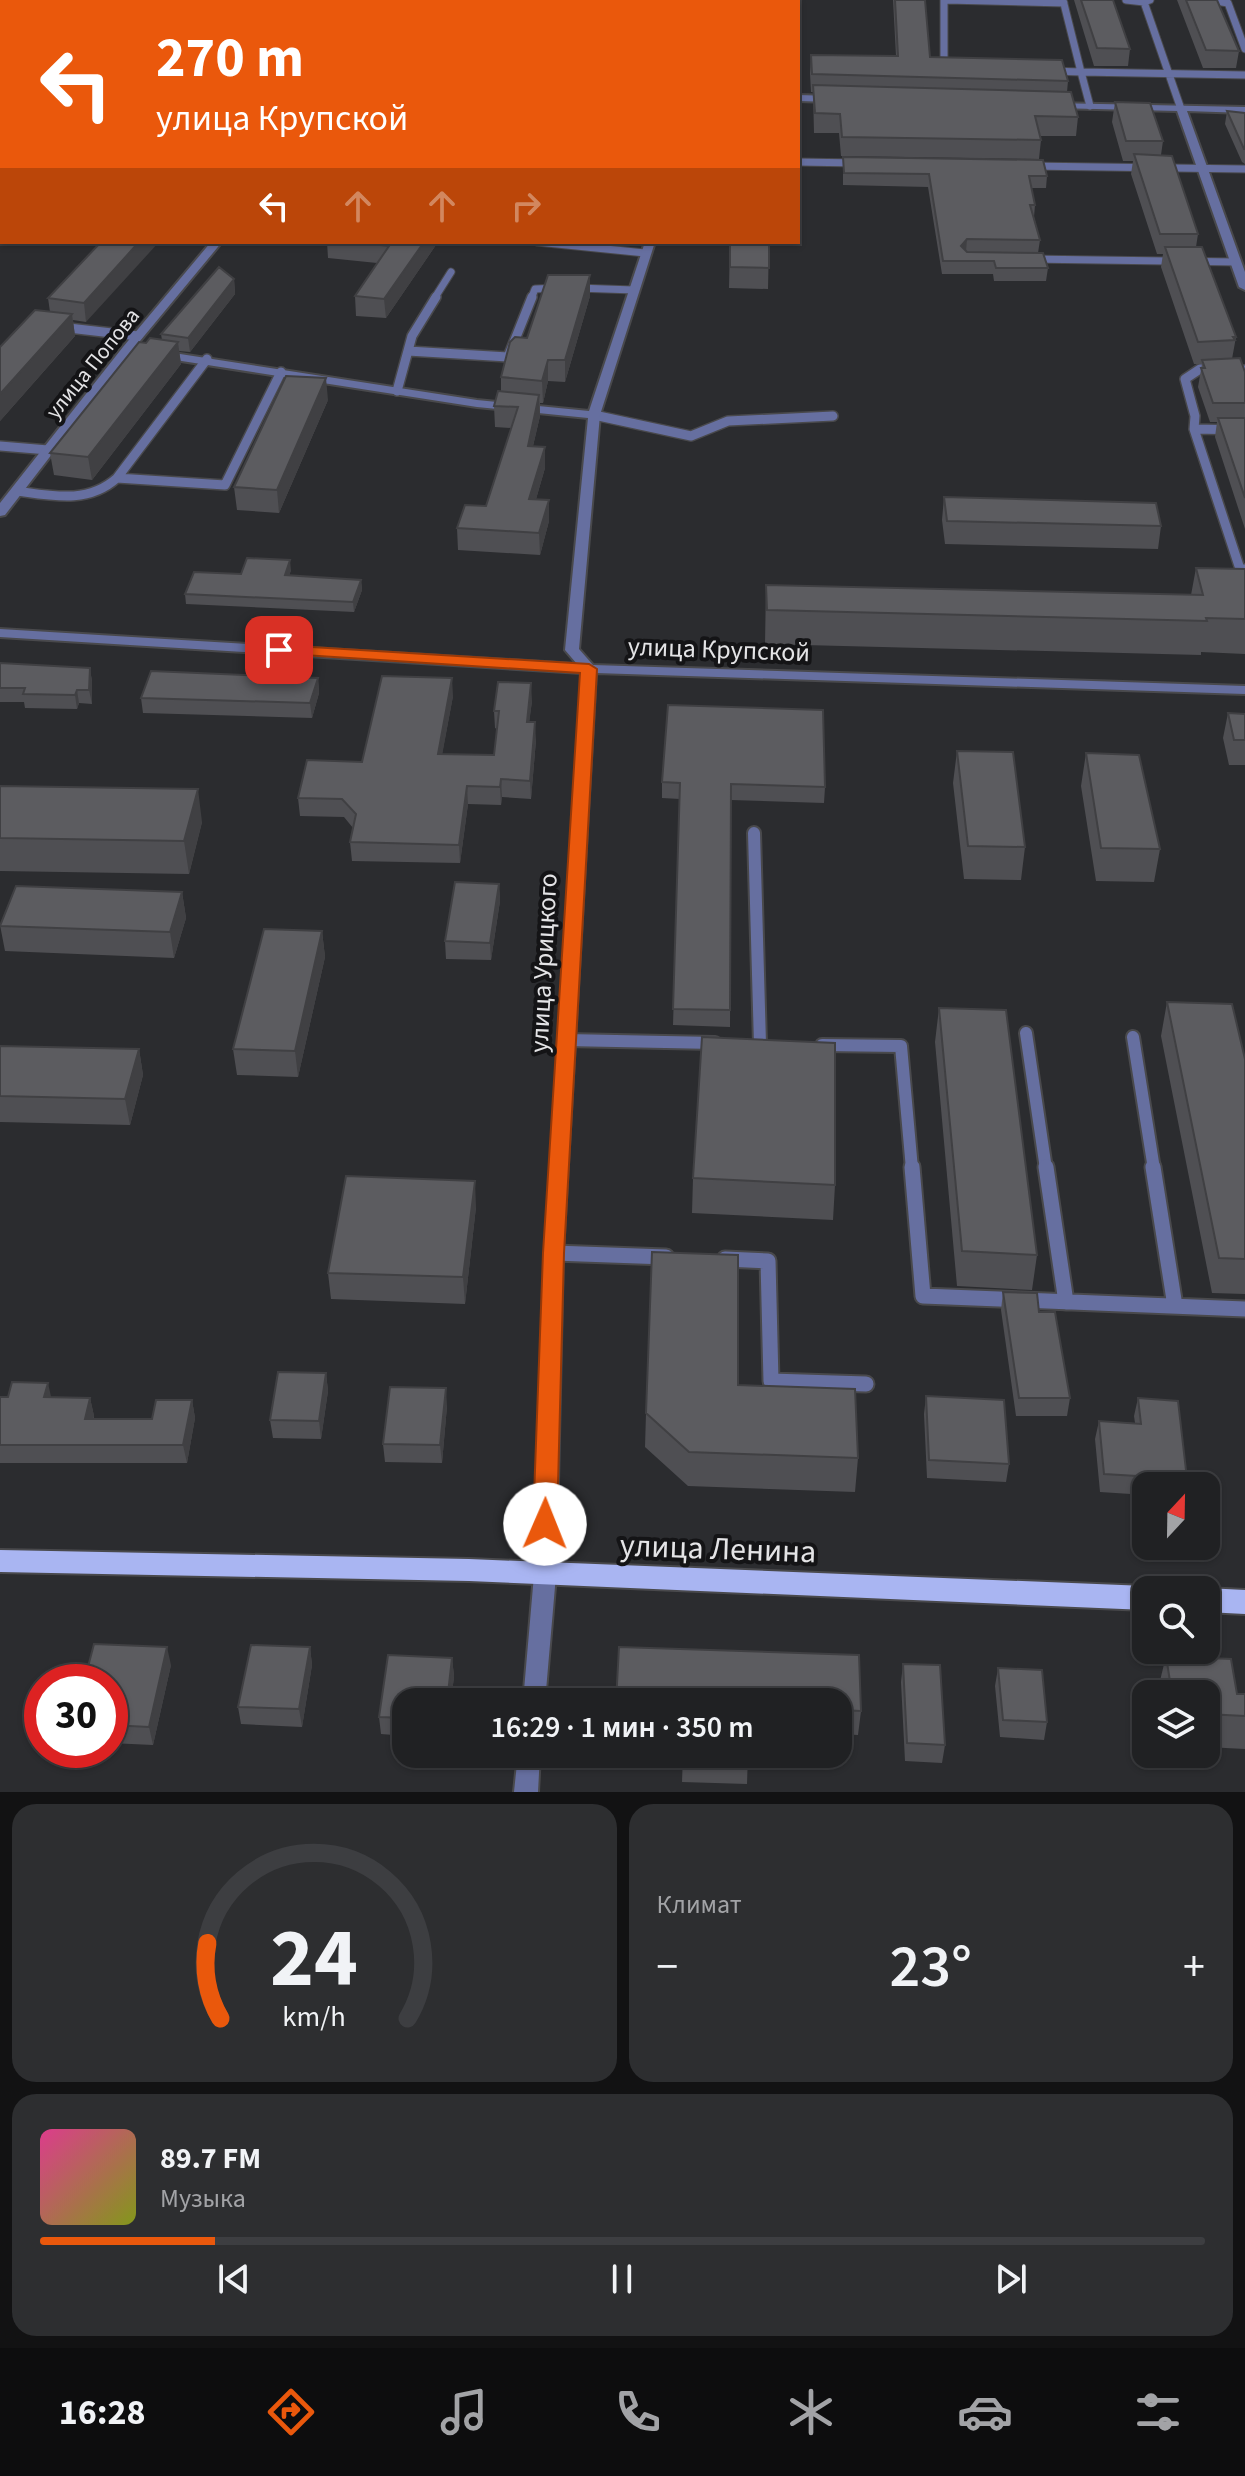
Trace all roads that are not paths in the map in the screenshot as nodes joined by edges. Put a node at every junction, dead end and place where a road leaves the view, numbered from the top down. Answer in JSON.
{"nodes":[{"id":1,"x":946,"y":0,"type":"edge"},
{"id":2,"x":1126,"y":0,"type":"edge"},
{"id":3,"x":1209,"y":0,"type":"edge"},
{"id":4,"x":1063,"y":1,"type":"edge"},
{"id":5,"x":1147,"y":1,"type":"edge"},
{"id":6,"x":1245,"y":49,"type":"edge"},
{"id":7,"x":959,"y":69,"type":"edge"},
{"id":8,"x":1035,"y":71,"type":"edge"},
{"id":9,"x":1081,"y":72,"type":"junction"},
{"id":10,"x":1167,"y":74,"type":"junction"},
{"id":11,"x":1245,"y":75,"type":"edge"},
{"id":12,"x":800,"y":98,"type":"edge"},
{"id":13,"x":844,"y":99,"type":"edge"},
{"id":14,"x":1044,"y":105,"type":"edge"},
{"id":15,"x":1090,"y":106,"type":"junction"},
{"id":16,"x":1181,"y":109,"type":"junction"},
{"id":17,"x":1245,"y":110,"type":"edge"},
{"id":18,"x":800,"y":162,"type":"edge"},
{"id":19,"x":876,"y":163,"type":"edge"},
{"id":20,"x":1016,"y":165,"type":"edge"},
{"id":21,"x":1202,"y":168,"type":"junction"},
{"id":22,"x":1245,"y":169,"type":"edge"},
{"id":23,"x":215,"y":244,"type":"edge"},
{"id":24,"x":574,"y":244,"type":"edge"},
{"id":25,"x":648,"y":248,"type":"edge"},
{"id":26,"x":1011,"y":258,"type":"edge"},
{"id":27,"x":1236,"y":262,"type":"junction"},
{"id":28,"x":451,"y":272,"type":"dead end"},
{"id":29,"x":1245,"y":287,"type":"edge"},
{"id":30,"x":634,"y":290,"type":"junction"},
{"id":31,"x":48,"y":325,"type":"edge"},
{"id":32,"x":138,"y":336,"type":"junction"},
{"id":33,"x":127,"y":349,"type":"junction"},
{"id":34,"x":408,"y":351,"type":"junction"},
{"id":35,"x":207,"y":359,"type":"junction"},
{"id":36,"x":1245,"y":370,"type":"edge"},
{"id":37,"x":281,"y":372,"type":"junction"},
{"id":38,"x":397,"y":391,"type":"junction"},
{"id":39,"x":594,"y":415,"type":"junction"},
{"id":40,"x":833,"y":416,"type":"dead end"},
{"id":41,"x":1194,"y":429,"type":"junction"},
{"id":42,"x":1245,"y":430,"type":"edge"},
{"id":43,"x":0,"y":446,"type":"edge"},
{"id":44,"x":48,"y":450,"type":"junction"},
{"id":45,"x":117,"y":478,"type":"junction"},
{"id":46,"x":17,"y":491,"type":"junction"},
{"id":47,"x":0,"y":512,"type":"edge"},
{"id":48,"x":1245,"y":569,"type":"edge"},
{"id":49,"x":0,"y":633,"type":"edge"},
{"id":50,"x":589,"y":669,"type":"junction"},
{"id":51,"x":1245,"y":690,"type":"edge"},
{"id":52,"x":754,"y":833,"type":"dead end"},
{"id":53,"x":1026,"y":1033,"type":"dead end"},
{"id":54,"x":1133,"y":1037,"type":"dead end"},
{"id":55,"x":566,"y":1040,"type":"junction"},
{"id":56,"x":745,"y":1043,"type":"junction"},
{"id":57,"x":776,"y":1044,"type":"edge"},
{"id":58,"x":807,"y":1044,"type":"edge"},
{"id":59,"x":554,"y":1253,"type":"junction"},
{"id":60,"x":676,"y":1257,"type":"edge"},
{"id":61,"x":707,"y":1258,"type":"edge"},
{"id":62,"x":1066,"y":1302,"type":"junction"},
{"id":63,"x":1175,"y":1306,"type":"junction"},
{"id":64,"x":1245,"y":1309,"type":"edge"},
{"id":65,"x":866,"y":1384,"type":"dead end"},
{"id":66,"x":0,"y":1561,"type":"edge"},
{"id":67,"x":545,"y":1575,"type":"junction"},
{"id":68,"x":1132,"y":1597,"type":"edge"},
{"id":69,"x":1220,"y":1601,"type":"edge"},
{"id":70,"x":1245,"y":1602,"type":"edge"},
{"id":71,"x":535,"y":1688,"type":"edge"},
{"id":72,"x":528,"y":1768,"type":"edge"},
{"id":73,"x":526,"y":1792,"type":"edge"}],
"edges":[{"from":1,"to":4,"type":"lane"},
{"from":1,"to":7,"type":"lane"},
{"from":2,"to":5,"type":"lane"},
{"from":3,"to":6,"type":"lane"},
{"from":4,"to":9,"type":"lane"},
{"from":5,"to":10,"type":"lane"},
{"from":8,"to":9,"type":"lane"},
{"from":9,"to":10,"type":"lane"},
{"from":9,"to":15,"type":"lane"},
{"from":10,"to":11,"type":"lane"},
{"from":10,"to":16,"type":"lane"},
{"from":12,"to":13,"type":"street"},
{"from":14,"to":15,"type":"street"},
{"from":15,"to":16,"type":"street"},
{"from":16,"to":17,"type":"street"},
{"from":16,"to":21,"type":"street"},
{"from":18,"to":19,"type":"lane"},
{"from":20,"to":21,"type":"lane"},
{"from":21,"to":22,"type":"lane"},
{"from":21,"to":27,"type":"street"},
{"from":23,"to":32,"type":"street","name":"улица Попова"},
{"from":24,"to":25,"type":"lane"},
{"from":25,"to":30,"type":"street","name":"улица Урицкого"},
{"from":26,"to":27,"type":"lane"},
{"from":27,"to":29,"type":"street"},
{"from":28,"to":34,"type":"lane"},
{"from":30,"to":34,"type":"lane"},
{"from":30,"to":39,"type":"street","name":"улица Урицкого"},
{"from":31,"to":32,"type":"lane"},
{"from":32,"to":33,"type":"street","name":"улица Попова"},
{"from":33,"to":35,"type":"street"},
{"from":33,"to":44,"type":"street","name":"улица Попова"},
{"from":34,"to":38,"type":"lane"},
{"from":35,"to":37,"type":"street"},
{"from":35,"to":45,"type":"lane"},
{"from":36,"to":41,"type":"lane"},
{"from":37,"to":38,"type":"street"},
{"from":37,"to":45,"type":"lane"},
{"from":38,"to":39,"type":"street"},
{"from":39,"to":40,"type":"lane"},
{"from":39,"to":50,"type":"street","name":"улица Урицкого"},
{"from":41,"to":42,"type":"lane"},
{"from":41,"to":48,"type":"lane"},
{"from":43,"to":44,"type":"lane"},
{"from":44,"to":46,"type":"street","name":"улица Попова"},
{"from":45,"to":46,"type":"lane"},
{"from":46,"to":47,"type":"street","name":"улица Попова"},
{"from":49,"to":50,"type":"street","name":"улица Крупской"},
{"from":50,"to":51,"type":"street","name":"улица Крупской"},
{"from":50,"to":55,"type":"street","name":"улица Урицкого"},
{"from":52,"to":56,"type":"lane"},
{"from":53,"to":62,"type":"lane"},
{"from":54,"to":63,"type":"lane"},
{"from":55,"to":56,"type":"lane"},
{"from":55,"to":59,"type":"street","name":"улица Урицкого"},
{"from":56,"to":57,"type":"lane"},
{"from":58,"to":62,"type":"lane"},
{"from":59,"to":60,"type":"lane"},
{"from":59,"to":67,"type":"street","name":"улица Урицкого"},
{"from":61,"to":65,"type":"lane"},
{"from":62,"to":63,"type":"lane"},
{"from":63,"to":64,"type":"lane"},
{"from":66,"to":67,"type":"main road","name":"улица Ленина"},
{"from":67,"to":68,"type":"main road","name":"улица Ленина"},
{"from":67,"to":71,"type":"street","name":"улица Урицкого"},
{"from":69,"to":70,"type":"main road"},
{"from":72,"to":73,"type":"street"}]}
